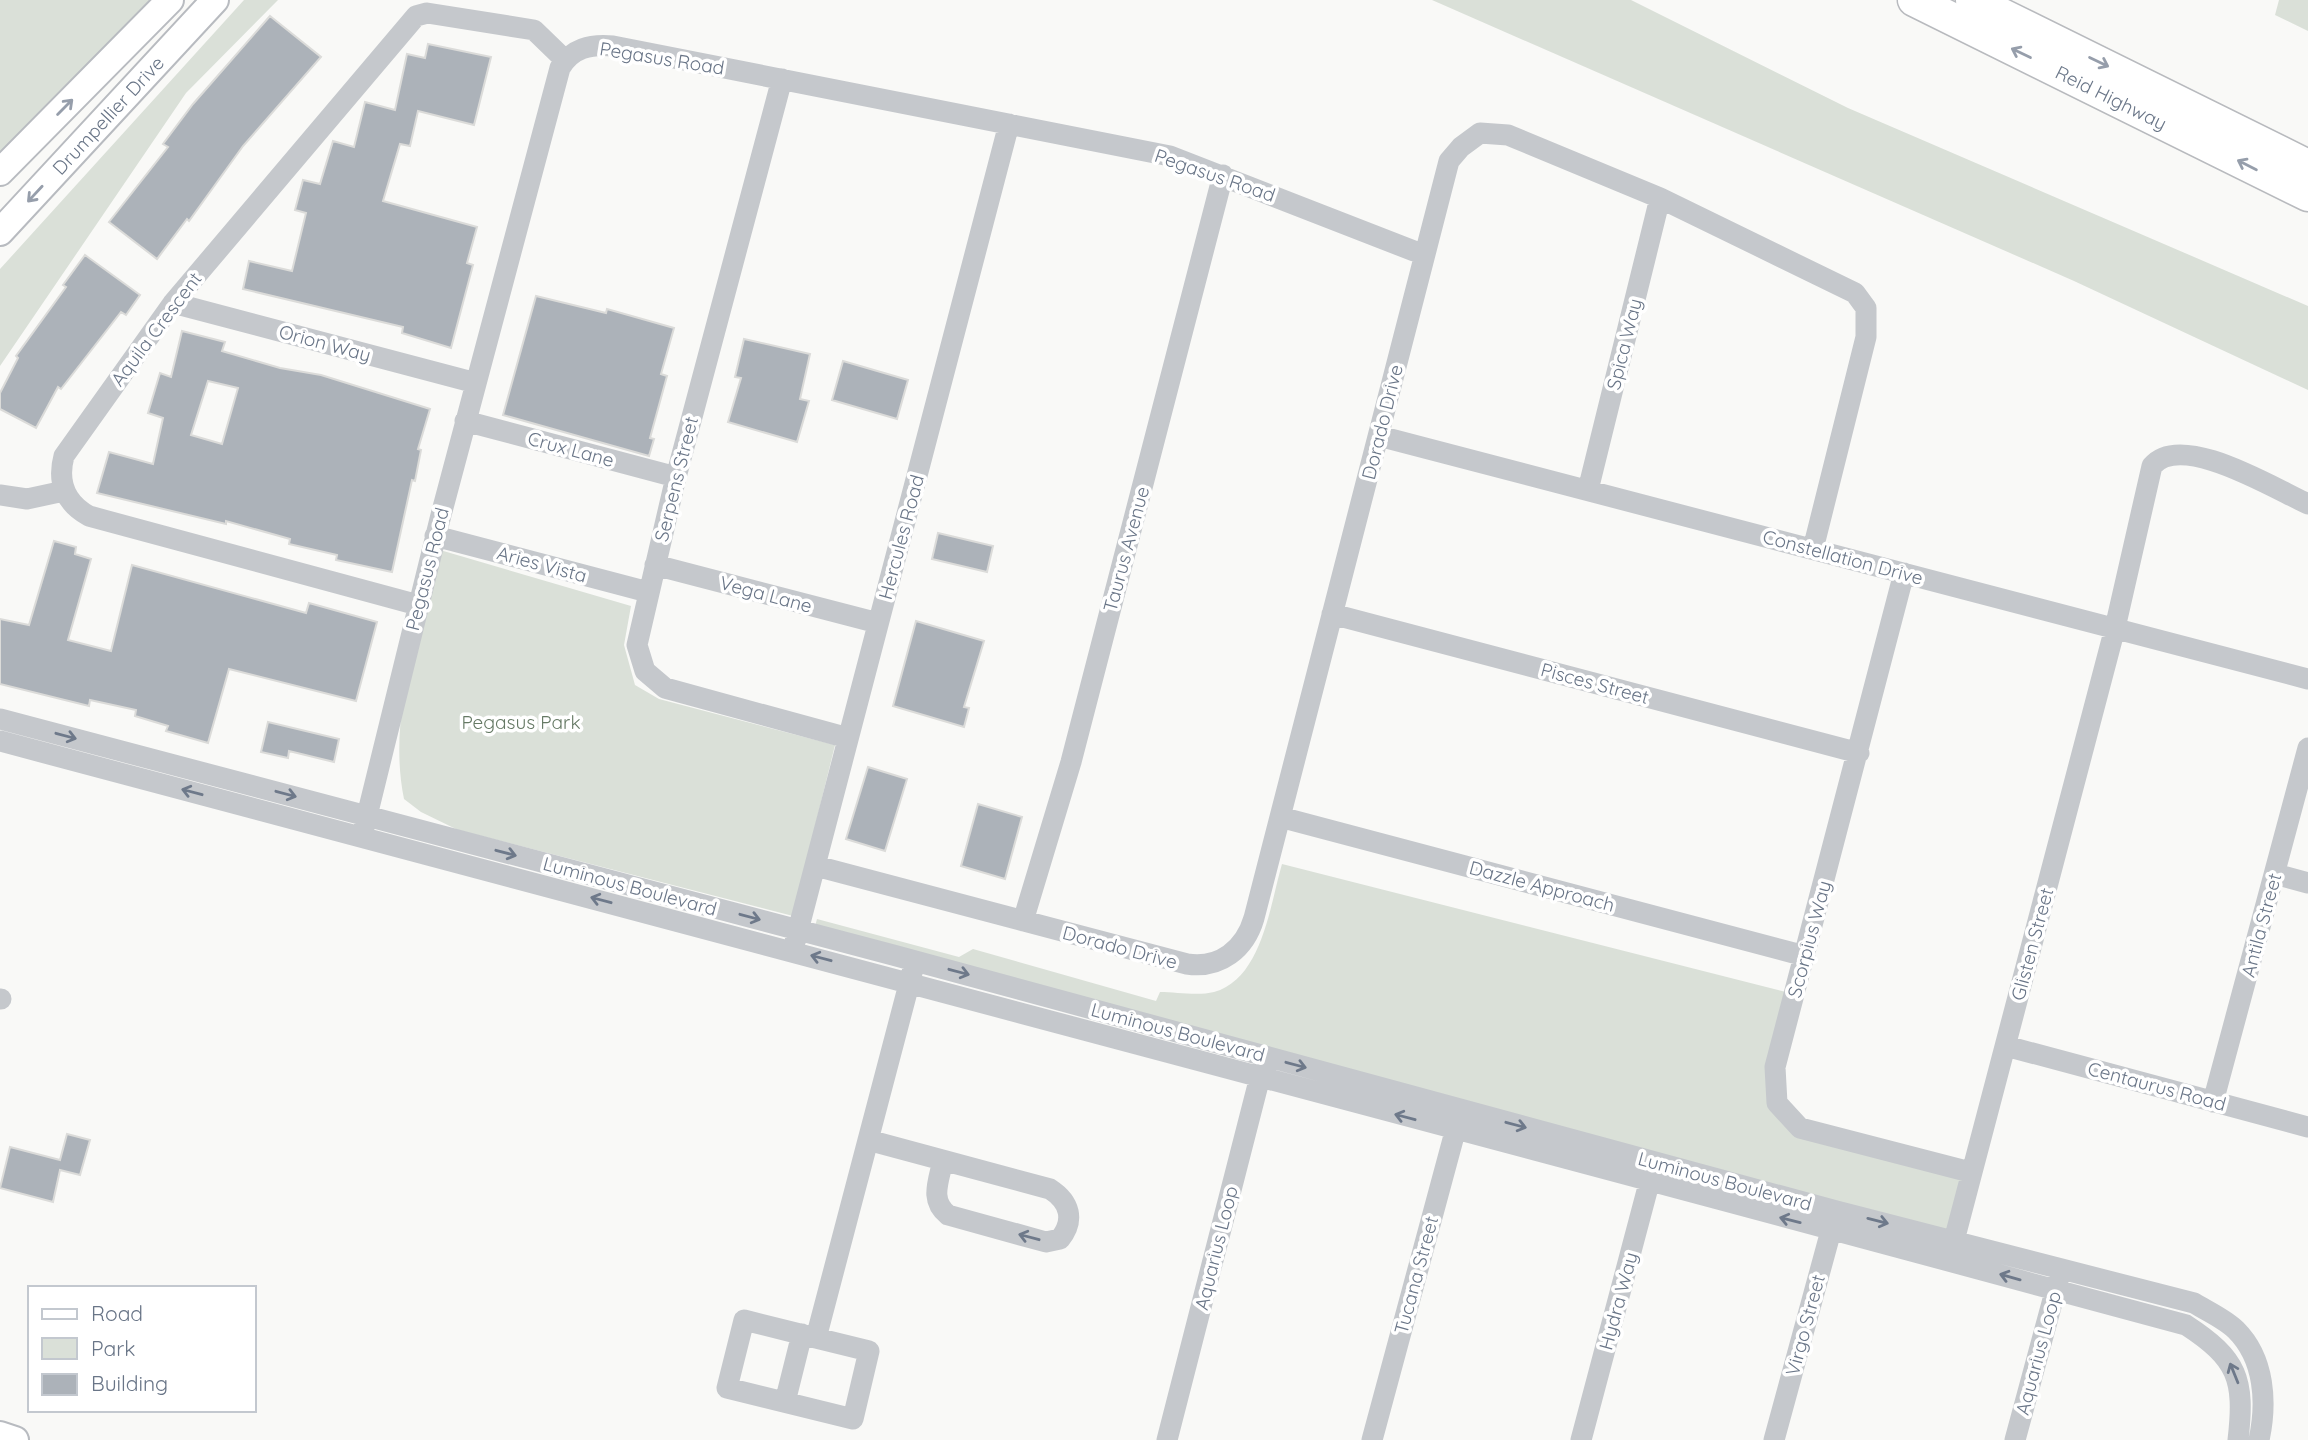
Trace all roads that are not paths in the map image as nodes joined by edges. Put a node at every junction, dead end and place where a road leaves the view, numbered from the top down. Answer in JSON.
{"nodes":[{"id":1,"x":170,"y":0,"type":"edge"},
{"id":2,"x":215,"y":0,"type":"edge"},
{"id":3,"x":1914,"y":0,"type":"edge"},
{"id":4,"x":1972,"y":0,"type":"edge"},
{"id":5,"x":565,"y":60,"type":"junction"},
{"id":6,"x":782,"y":79,"type":"junction"},
{"id":7,"x":1009,"y":124,"type":"junction"},
{"id":8,"x":2308,"y":166,"type":"edge"},
{"id":9,"x":0,"y":173,"type":"edge"},
{"id":10,"x":1223,"y":175,"type":"junction"},
{"id":11,"x":2308,"y":195,"type":"edge"},
{"id":12,"x":1660,"y":198,"type":"junction"},
{"id":13,"x":0,"y":232,"type":"edge"},
{"id":14,"x":1414,"y":251,"type":"dead end"},
{"id":15,"x":173,"y":303,"type":"junction"},
{"id":16,"x":476,"y":383,"type":"junction"},
{"id":17,"x":466,"y":421,"type":"junction"},
{"id":18,"x":1379,"y":436,"type":"junction"},
{"id":19,"x":676,"y":477,"type":"junction"},
{"id":20,"x":1588,"y":490,"type":"junction"},
{"id":21,"x":64,"y":491,"type":"junction"},
{"id":22,"x":0,"y":495,"type":"edge"},
{"id":23,"x":2308,"y":504,"type":"edge"},
{"id":24,"x":435,"y":536,"type":"junction"},
{"id":25,"x":1813,"y":549,"type":"junction"},
{"id":26,"x":655,"y":565,"type":"junction"},
{"id":27,"x":1904,"y":573,"type":"junction"},
{"id":28,"x":648,"y":592,"type":"junction"},
{"id":29,"x":418,"y":605,"type":"junction"},
{"id":30,"x":1332,"y":614,"type":"junction"},
{"id":31,"x":878,"y":623,"type":"junction"},
{"id":32,"x":2115,"y":628,"type":"junction"},
{"id":33,"x":2308,"y":679,"type":"edge"},
{"id":34,"x":7,"y":721,"type":"edge"},
{"id":35,"x":848,"y":738,"type":"junction"},
{"id":36,"x":5,"y":743,"type":"edge"},
{"id":37,"x":2308,"y":748,"type":"edge"},
{"id":38,"x":1859,"y":753,"type":"junction"},
{"id":39,"x":367,"y":816,"type":"junction"},
{"id":40,"x":1280,"y":817,"type":"junction"},
{"id":41,"x":361,"y":837,"type":"junction"},
{"id":42,"x":816,"y":866,"type":"junction"},
{"id":43,"x":2275,"y":874,"type":"junction"},
{"id":44,"x":2308,"y":883,"type":"edge"},
{"id":45,"x":1023,"y":921,"type":"junction"},
{"id":46,"x":798,"y":930,"type":"junction"},
{"id":47,"x":793,"y":951,"type":"junction"},
{"id":48,"x":1805,"y":956,"type":"junction"},
{"id":49,"x":913,"y":971,"type":"junction"},
{"id":50,"x":2006,"y":1046,"type":"junction"},
{"id":51,"x":1266,"y":1057,"type":"junction"},
{"id":52,"x":1259,"y":1078,"type":"junction"},
{"id":53,"x":2213,"y":1102,"type":"junction"},
{"id":54,"x":1458,"y":1120,"type":"junction"},
{"id":55,"x":2308,"y":1127,"type":"edge"},
{"id":56,"x":868,"y":1140,"type":"junction"},
{"id":57,"x":943,"y":1160,"type":"junction"},
{"id":58,"x":1652,"y":1172,"type":"junction"},
{"id":59,"x":1970,"y":1172,"type":"junction"},
{"id":60,"x":1833,"y":1220,"type":"junction"},
{"id":61,"x":1952,"y":1250,"type":"junction"},
{"id":62,"x":2062,"y":1267,"type":"junction"},
{"id":63,"x":2055,"y":1290,"type":"junction"},
{"id":64,"x":809,"y":1336,"type":"junction"},
{"id":65,"x":785,"y":1402,"type":"junction"},
{"id":66,"x":0,"y":1435,"type":"edge"},
{"id":67,"x":15,"y":1440,"type":"edge"},
{"id":68,"x":1167,"y":1440,"type":"edge"},
{"id":69,"x":1372,"y":1440,"type":"edge"},
{"id":70,"x":1581,"y":1440,"type":"edge"},
{"id":71,"x":1774,"y":1440,"type":"edge"},
{"id":72,"x":2015,"y":1440,"type":"edge"},
{"id":73,"x":2238,"y":1440,"type":"edge"},
{"id":74,"x":2259,"y":1440,"type":"edge"}],
"edges":[{"from":9,"to":1,"type":"main road","name":"Drumpellier Drive","one_way":true},
{"from":2,"to":13,"type":"main road","name":"Drumpellier Drive","one_way":true},
{"from":11,"to":3,"type":"highway","name":"Reid Highway","one_way":true},
{"from":4,"to":8,"type":"highway","name":"Reid Highway","one_way":true},
{"from":5,"to":6,"type":"street","name":"Pegasus Road"},
{"from":5,"to":15,"type":"street","name":"Aquila Crescent"},
{"from":5,"to":16,"type":"street","name":"Pegasus Road"},
{"from":6,"to":7,"type":"street","name":"Pegasus Road"},
{"from":6,"to":19,"type":"street","name":"Serpens Street"},
{"from":7,"to":10,"type":"street","name":"Pegasus Road"},
{"from":7,"to":31,"type":"street","name":"Hercules Road"},
{"from":10,"to":14,"type":"street","name":"Pegasus Road"},
{"from":10,"to":45,"type":"street","name":"Taurus Avenue"},
{"from":12,"to":18,"type":"street","name":"Dorado Drive"},
{"from":12,"to":20,"type":"street","name":"Spica Way"},
{"from":12,"to":25,"type":"street","name":"Dorado Drive"},
{"from":15,"to":16,"type":"street","name":"Orion Way"},
{"from":15,"to":21,"type":"street","name":"Aquila Crescent"},
{"from":16,"to":17,"type":"street","name":"Pegasus Road"},
{"from":17,"to":19,"type":"street","name":"Crux Lane"},
{"from":17,"to":24,"type":"street","name":"Pegasus Road"},
{"from":18,"to":20,"type":"street","name":"Constellation Drive"},
{"from":18,"to":30,"type":"street","name":"Dorado Drive"},
{"from":19,"to":26,"type":"street","name":"Serpens Street"},
{"from":20,"to":25,"type":"street","name":"Constellation Drive"},
{"from":21,"to":22,"type":"street"},
{"from":21,"to":29,"type":"street"},
{"from":23,"to":32,"type":"street","name":"Glisten Street"},
{"from":24,"to":28,"type":"street","name":"Aries Vista"},
{"from":24,"to":29,"type":"street","name":"Pegasus Road"},
{"from":25,"to":27,"type":"street","name":"Constellation Drive"},
{"from":26,"to":28,"type":"street","name":"Serpens Street"},
{"from":26,"to":31,"type":"street","name":"Vega Lane"},
{"from":27,"to":32,"type":"street","name":"Constellation Drive"},
{"from":27,"to":38,"type":"street","name":"Scorpius Way"},
{"from":28,"to":35,"type":"street","name":"Serpens Street"},
{"from":29,"to":39,"type":"street","name":"Pegasus Road"},
{"from":30,"to":38,"type":"street","name":"Pisces Street"},
{"from":30,"to":40,"type":"street","name":"Dorado Drive"},
{"from":31,"to":35,"type":"street","name":"Hercules Road"},
{"from":32,"to":33,"type":"street","name":"Constellation Drive"},
{"from":32,"to":50,"type":"street","name":"Glisten Street"},
{"from":34,"to":36,"type":"street"},
{"from":34,"to":39,"type":"street","name":"Luminous Boulevard","one_way":true},
{"from":35,"to":42,"type":"street","name":"Hercules Road"},
{"from":41,"to":36,"type":"street","name":"Luminous Boulevard","one_way":true},
{"from":37,"to":43,"type":"street","name":"Antila Street"},
{"from":38,"to":48,"type":"street","name":"Scorpius Way"},
{"from":39,"to":41,"type":"street","name":"Pegasus Road"},
{"from":39,"to":46,"type":"street","name":"Luminous Boulevard","one_way":true},
{"from":40,"to":45,"type":"street","name":"Dorado Drive"},
{"from":40,"to":48,"type":"street","name":"Dazzle Approach"},
{"from":47,"to":41,"type":"street","name":"Luminous Boulevard","one_way":true},
{"from":42,"to":45,"type":"street","name":"Dorado Drive"},
{"from":42,"to":46,"type":"street","name":"Hercules Road"},
{"from":43,"to":44,"type":"street"},
{"from":43,"to":53,"type":"street","name":"Antila Street"},
{"from":46,"to":47,"type":"street","name":"Hercules Road"},
{"from":46,"to":49,"type":"street","name":"Luminous Boulevard"},
{"from":49,"to":47,"type":"street","name":"Luminous Boulevard","one_way":true},
{"from":48,"to":59,"type":"street","name":"Scorpius Way"},
{"from":49,"to":51,"type":"street","name":"Luminous Boulevard","one_way":true},
{"from":49,"to":52,"type":"street","name":"Luminous Boulevard"},
{"from":49,"to":56,"type":"street"},
{"from":50,"to":53,"type":"street","name":"Centaurus Road"},
{"from":50,"to":59,"type":"street","name":"Glisten Street"},
{"from":51,"to":52,"type":"street","name":"Aquarius Loop"},
{"from":51,"to":54,"type":"street","name":"Luminous Boulevard","one_way":true},
{"from":54,"to":52,"type":"street","name":"Luminous Boulevard","one_way":true},
{"from":52,"to":68,"type":"street","name":"Aquarius Loop"},
{"from":53,"to":55,"type":"street","name":"Centaurus Road"},
{"from":54,"to":58,"type":"street","name":"Luminous Boulevard"},
{"from":54,"to":69,"type":"street","name":"Tucana Street"},
{"from":56,"to":57,"type":"street"},
{"from":56,"to":64,"type":"street"},
{"from":57,"to":57,"type":"street","one_way":true},
{"from":58,"to":60,"type":"street","name":"Luminous Boulevard"},
{"from":58,"to":70,"type":"street","name":"Hydra Way"},
{"from":59,"to":61,"type":"street","name":"Glisten Street"},
{"from":60,"to":61,"type":"street","name":"Luminous Boulevard"},
{"from":60,"to":71,"type":"street","name":"Virgo Street"},
{"from":61,"to":62,"type":"street","name":"Luminous Boulevard"},
{"from":63,"to":61,"type":"street","name":"Luminous Boulevard","one_way":true},
{"from":62,"to":63,"type":"street","name":"Aquarius Loop"},
{"from":62,"to":74,"type":"street","name":"Luminous Boulevard"},
{"from":63,"to":72,"type":"street","name":"Aquarius Loop"},
{"from":73,"to":63,"type":"street","name":"Luminous Boulevard","one_way":true},
{"from":64,"to":65,"type":"street"},
{"from":64,"to":65,"type":"street"},
{"from":64,"to":65,"type":"street"},
{"from":66,"to":67,"type":"main road"}]}
